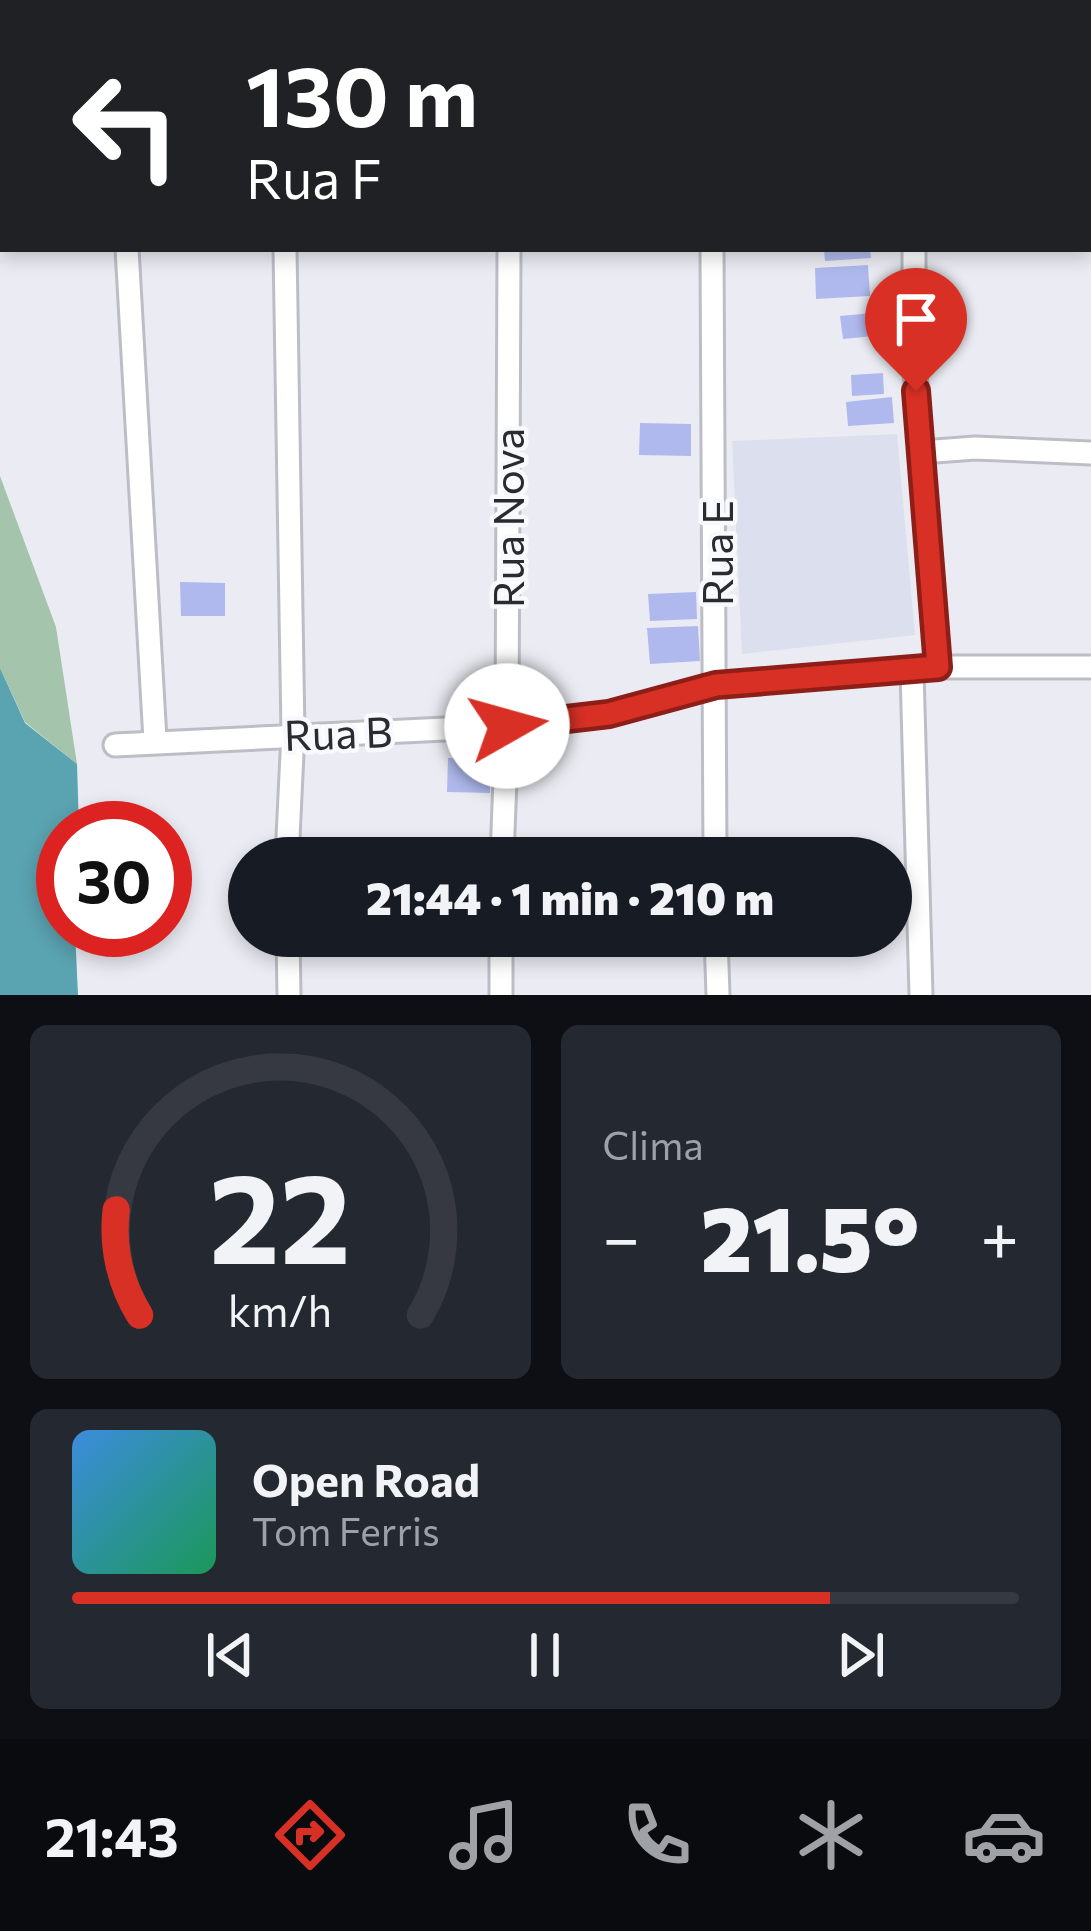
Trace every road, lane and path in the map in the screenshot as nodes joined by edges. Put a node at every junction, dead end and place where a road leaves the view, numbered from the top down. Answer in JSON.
{"nodes":[{"id":1,"x":127,"y":252,"type":"edge"},
{"id":2,"x":284,"y":252,"type":"edge"},
{"id":3,"x":509,"y":252,"type":"edge"},
{"id":4,"x":712,"y":252,"type":"edge"},
{"id":5,"x":914,"y":252,"type":"edge"},
{"id":6,"x":922,"y":452,"type":"junction"},
{"id":7,"x":1091,"y":453,"type":"edge"},
{"id":8,"x":938,"y":667,"type":"junction"},
{"id":9,"x":1091,"y":667,"type":"edge"},
{"id":10,"x":912,"y":670,"type":"junction"},
{"id":11,"x":716,"y":685,"type":"junction"},
{"id":12,"x":507,"y":726,"type":"junction"},
{"id":13,"x":293,"y":734,"type":"junction"},
{"id":14,"x":155,"y":740,"type":"junction"},
{"id":15,"x":115,"y":745,"type":"dead end"},
{"id":16,"x":288,"y":837,"type":"edge"},
{"id":17,"x":503,"y":837,"type":"edge"},
{"id":18,"x":715,"y":837,"type":"edge"},
{"id":19,"x":288,"y":957,"type":"edge"},
{"id":20,"x":501,"y":957,"type":"edge"},
{"id":21,"x":717,"y":957,"type":"edge"},
{"id":22,"x":289,"y":995,"type":"edge"},
{"id":23,"x":500,"y":995,"type":"edge"},
{"id":24,"x":718,"y":995,"type":"edge"},
{"id":25,"x":921,"y":995,"type":"edge"}],
"edges":[{"from":1,"to":14,"type":"street"},
{"from":2,"to":13,"type":"street"},
{"from":3,"to":12,"type":"street","name":"Rua Nova"},
{"from":4,"to":11,"type":"street","name":"Rua E"},
{"from":5,"to":6,"type":"street"},
{"from":6,"to":7,"type":"street"},
{"from":6,"to":8,"type":"street"},
{"from":8,"to":9,"type":"street","name":"Rua B"},
{"from":8,"to":10,"type":"street","name":"Rua B"},
{"from":10,"to":11,"type":"street","name":"Rua B"},
{"from":10,"to":25,"type":"street"},
{"from":11,"to":12,"type":"street","name":"Rua B"},
{"from":11,"to":18,"type":"street","name":"Rua E"},
{"from":12,"to":13,"type":"street","name":"Rua B"},
{"from":12,"to":17,"type":"street","name":"Rua Nova"},
{"from":13,"to":14,"type":"street","name":"Rua B"},
{"from":13,"to":16,"type":"street"},
{"from":14,"to":15,"type":"street","name":"Rua B"},
{"from":19,"to":22,"type":"street"},
{"from":20,"to":23,"type":"street"},
{"from":21,"to":24,"type":"street"}]}
